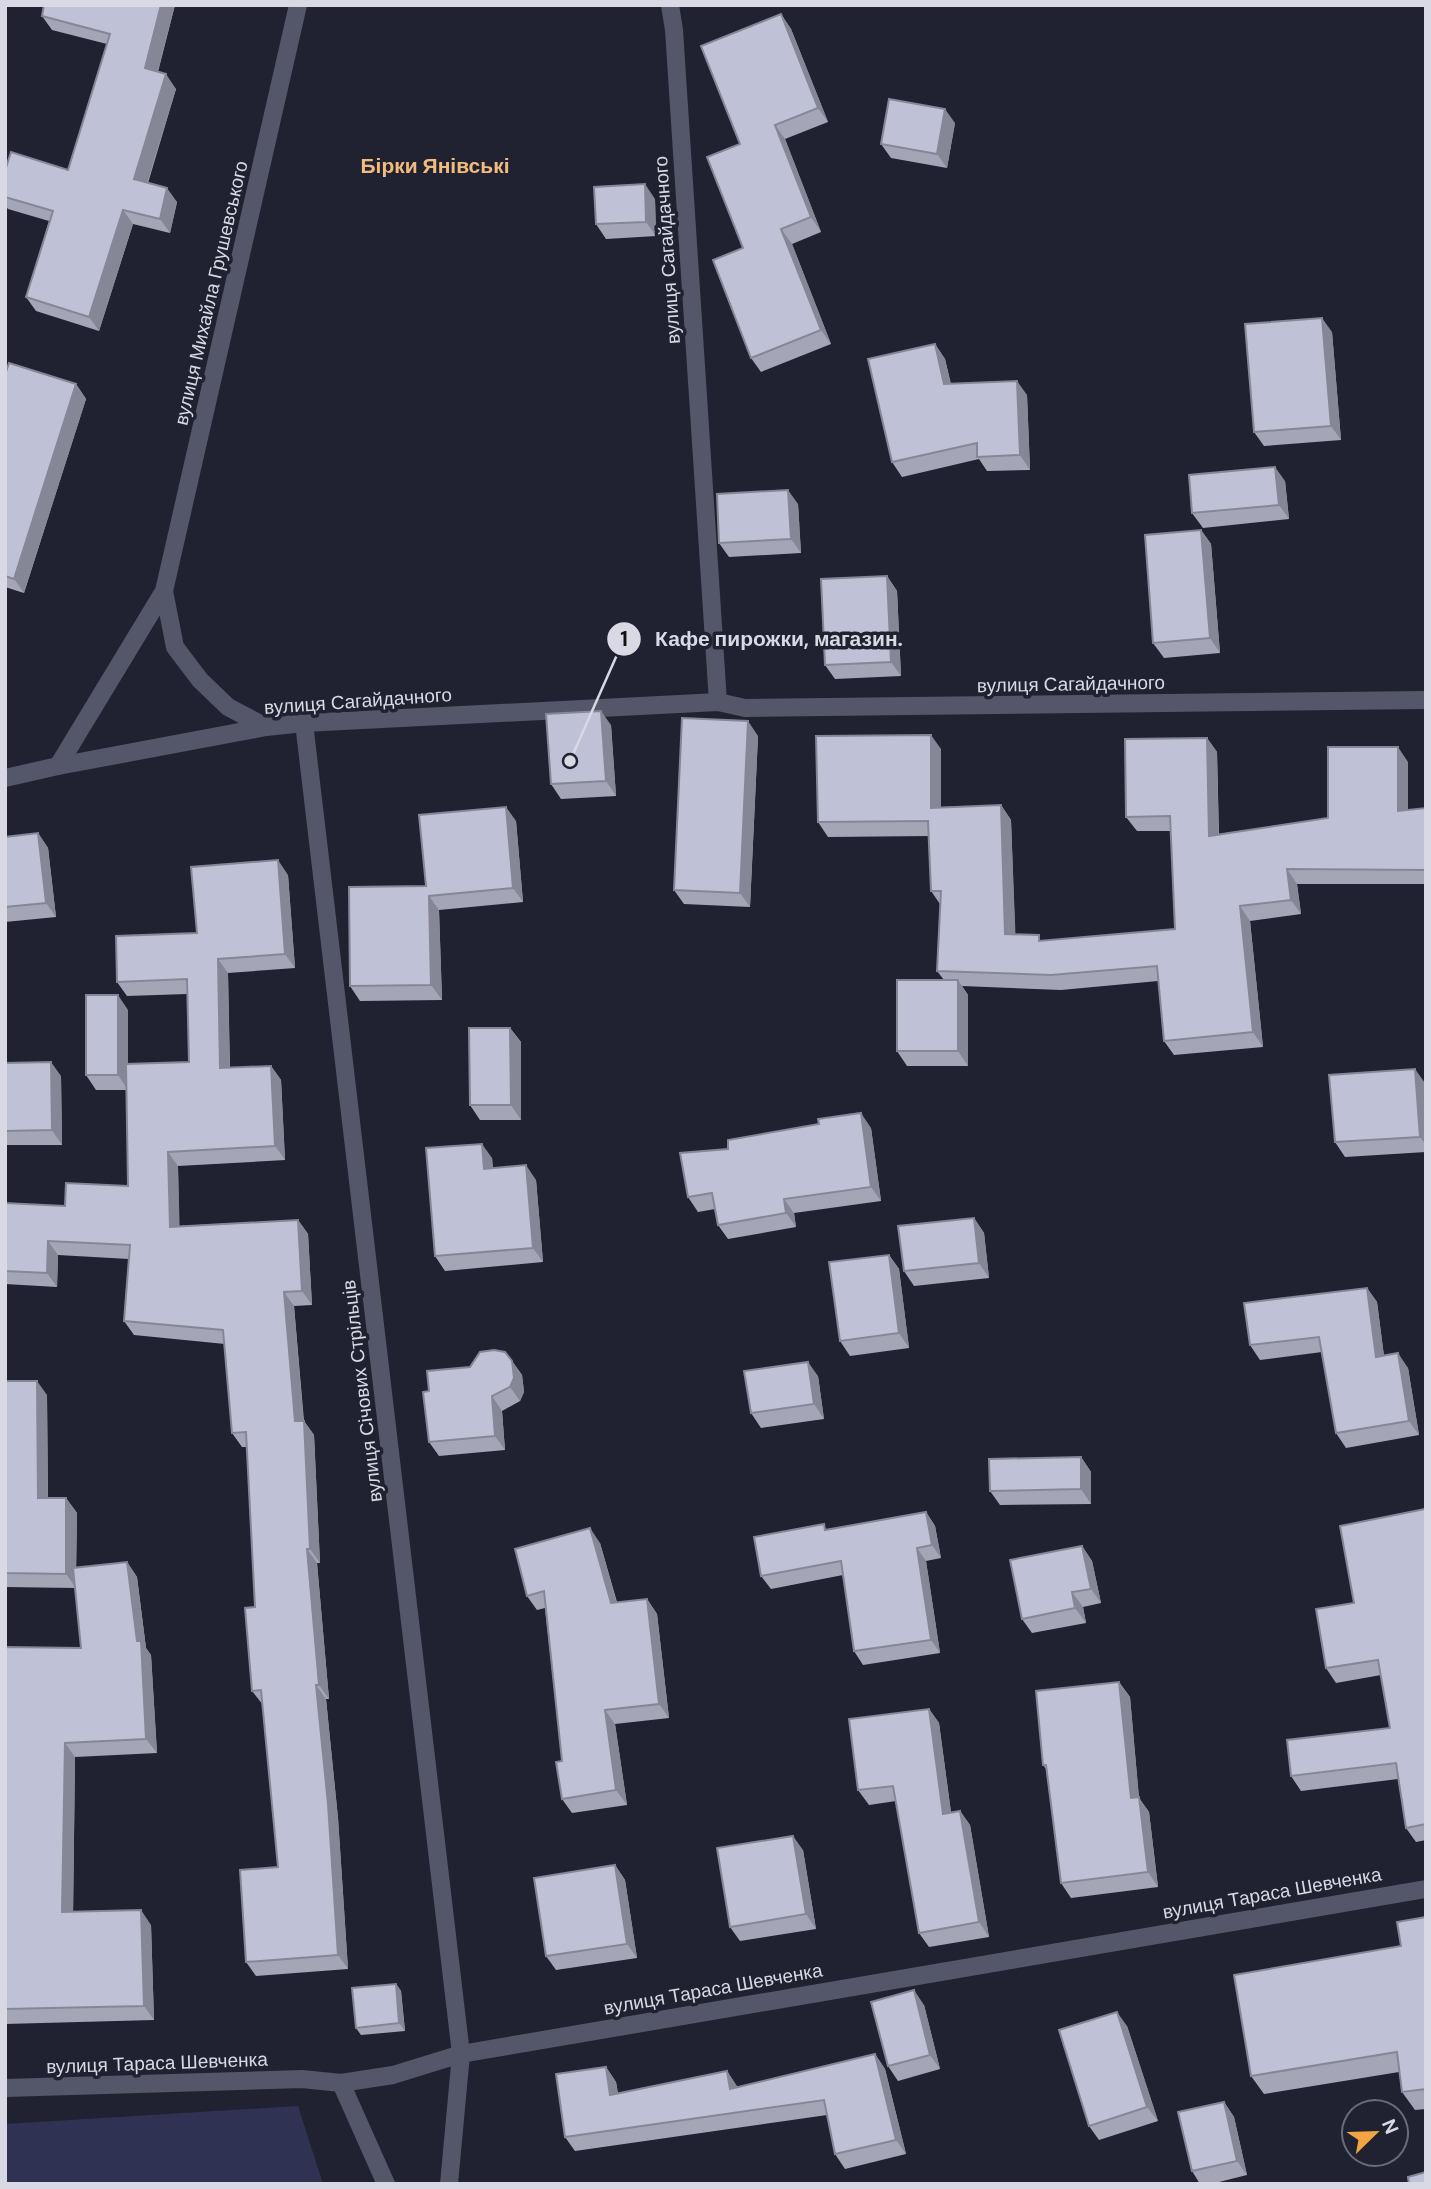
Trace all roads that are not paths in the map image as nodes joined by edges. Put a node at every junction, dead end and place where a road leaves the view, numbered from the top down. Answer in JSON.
{"nodes":[{"id":1,"x":298,"y":5,"type":"edge"},
{"id":2,"x":670,"y":5,"type":"edge"},
{"id":3,"x":164,"y":591,"type":"junction"},
{"id":4,"x":1426,"y":700,"type":"edge"},
{"id":5,"x":718,"y":702,"type":"junction"},
{"id":6,"x":304,"y":723,"type":"junction"},
{"id":7,"x":266,"y":727,"type":"junction"},
{"id":8,"x":58,"y":766,"type":"junction"},
{"id":9,"x":5,"y":779,"type":"edge"},
{"id":10,"x":1426,"y":1888,"type":"edge"},
{"id":11,"x":461,"y":2053,"type":"junction"},
{"id":12,"x":341,"y":2082,"type":"junction"},
{"id":13,"x":5,"y":2088,"type":"edge"},
{"id":14,"x":386,"y":2184,"type":"edge"},
{"id":15,"x":449,"y":2184,"type":"edge"}],
"edges":[{"from":1,"to":3,"type":"street","name":"вулиця Михайла Грушевського"},
{"from":2,"to":5,"type":"street","name":"вулиця Сагайдачного"},
{"from":3,"to":7,"type":"street","name":"вулиця Михайла Грушевського"},
{"from":3,"to":8,"type":"street","name":"вулиця Михайла Грушевського"},
{"from":4,"to":5,"type":"street","name":"вулиця Сагайдачного"},
{"from":5,"to":6,"type":"street","name":"вулиця Сагайдачного"},
{"from":6,"to":7,"type":"street","name":"вулиця Сагайдачного"},
{"from":6,"to":11,"type":"street","name":"вулиця Січових Стрільців"},
{"from":7,"to":8,"type":"street","name":"вулиця Сагайдачного"},
{"from":8,"to":9,"type":"street","name":"вулиця Сагайдачного"},
{"from":10,"to":11,"type":"street","name":"вулиця Тараса Шевченка"},
{"from":11,"to":12,"type":"street","name":"вулиця Тараса Шевченка"},
{"from":11,"to":15,"type":"street","name":"вулиця Січових Стрільців"},
{"from":12,"to":13,"type":"street","name":"вулиця Тараса Шевченка"},
{"from":12,"to":14,"type":"street"}]}
